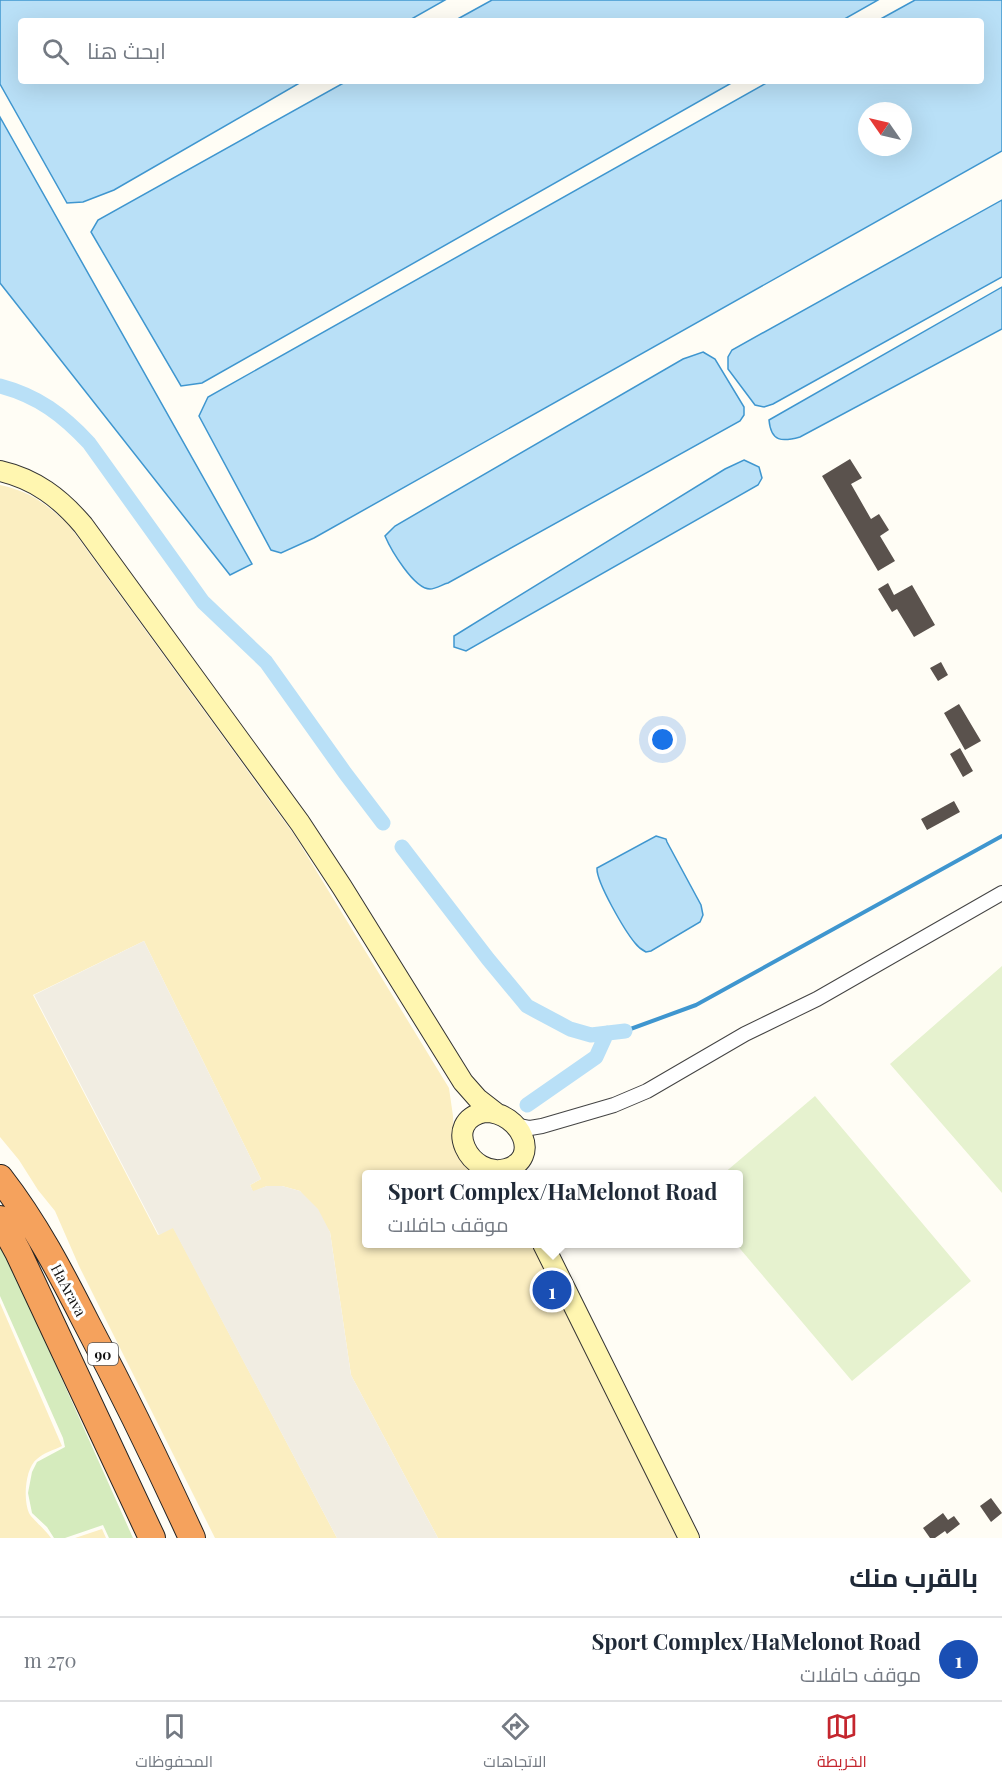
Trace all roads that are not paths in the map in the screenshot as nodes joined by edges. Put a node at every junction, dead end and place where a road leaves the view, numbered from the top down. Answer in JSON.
{"nodes":[{"id":1,"x":0,"y":471,"type":"edge"},
{"id":2,"x":1002,"y":893,"type":"edge"},
{"id":3,"x":455,"y":1070,"type":"junction"},
{"id":4,"x":496,"y":1113,"type":"junction"},
{"id":5,"x":515,"y":1125,"type":"junction"},
{"id":6,"x":542,"y":1126,"type":"junction"},
{"id":7,"x":464,"y":1127,"type":"junction"},
{"id":8,"x":520,"y":1160,"type":"edge"},
{"id":9,"x":0,"y":1163,"type":"edge"},
{"id":10,"x":489,"y":1170,"type":"edge"},
{"id":11,"x":0,"y":1178,"type":"edge"},
{"id":12,"x":0,"y":1219,"type":"edge"},
{"id":13,"x":29,"y":1219,"type":"junction"},
{"id":14,"x":545,"y":1248,"type":"edge"},
{"id":15,"x":152,"y":1538,"type":"edge"},
{"id":16,"x":192,"y":1538,"type":"edge"},
{"id":17,"x":689,"y":1538,"type":"edge"}],
"edges":[{"from":1,"to":3,"type":"street"},
{"from":2,"to":6,"type":"street"},
{"from":3,"to":4,"type":"street"},
{"from":3,"to":7,"type":"street"},
{"from":4,"to":5,"type":"street"},
{"from":4,"to":7,"type":"street"},
{"from":5,"to":6,"type":"street"},
{"from":5,"to":8,"type":"street"},
{"from":6,"to":8,"type":"street"},
{"from":7,"to":10,"type":"street"},
{"from":8,"to":10,"type":"street"},
{"from":9,"to":13,"type":"highway"},
{"from":11,"to":13,"type":"highway","name":"HaArava","number":"90"},
{"from":12,"to":15,"type":"highway","name":"HaArava","number":"90"},
{"from":13,"to":16,"type":"highway","name":"HaArava","number":"90"},
{"from":14,"to":17,"type":"street"}]}
